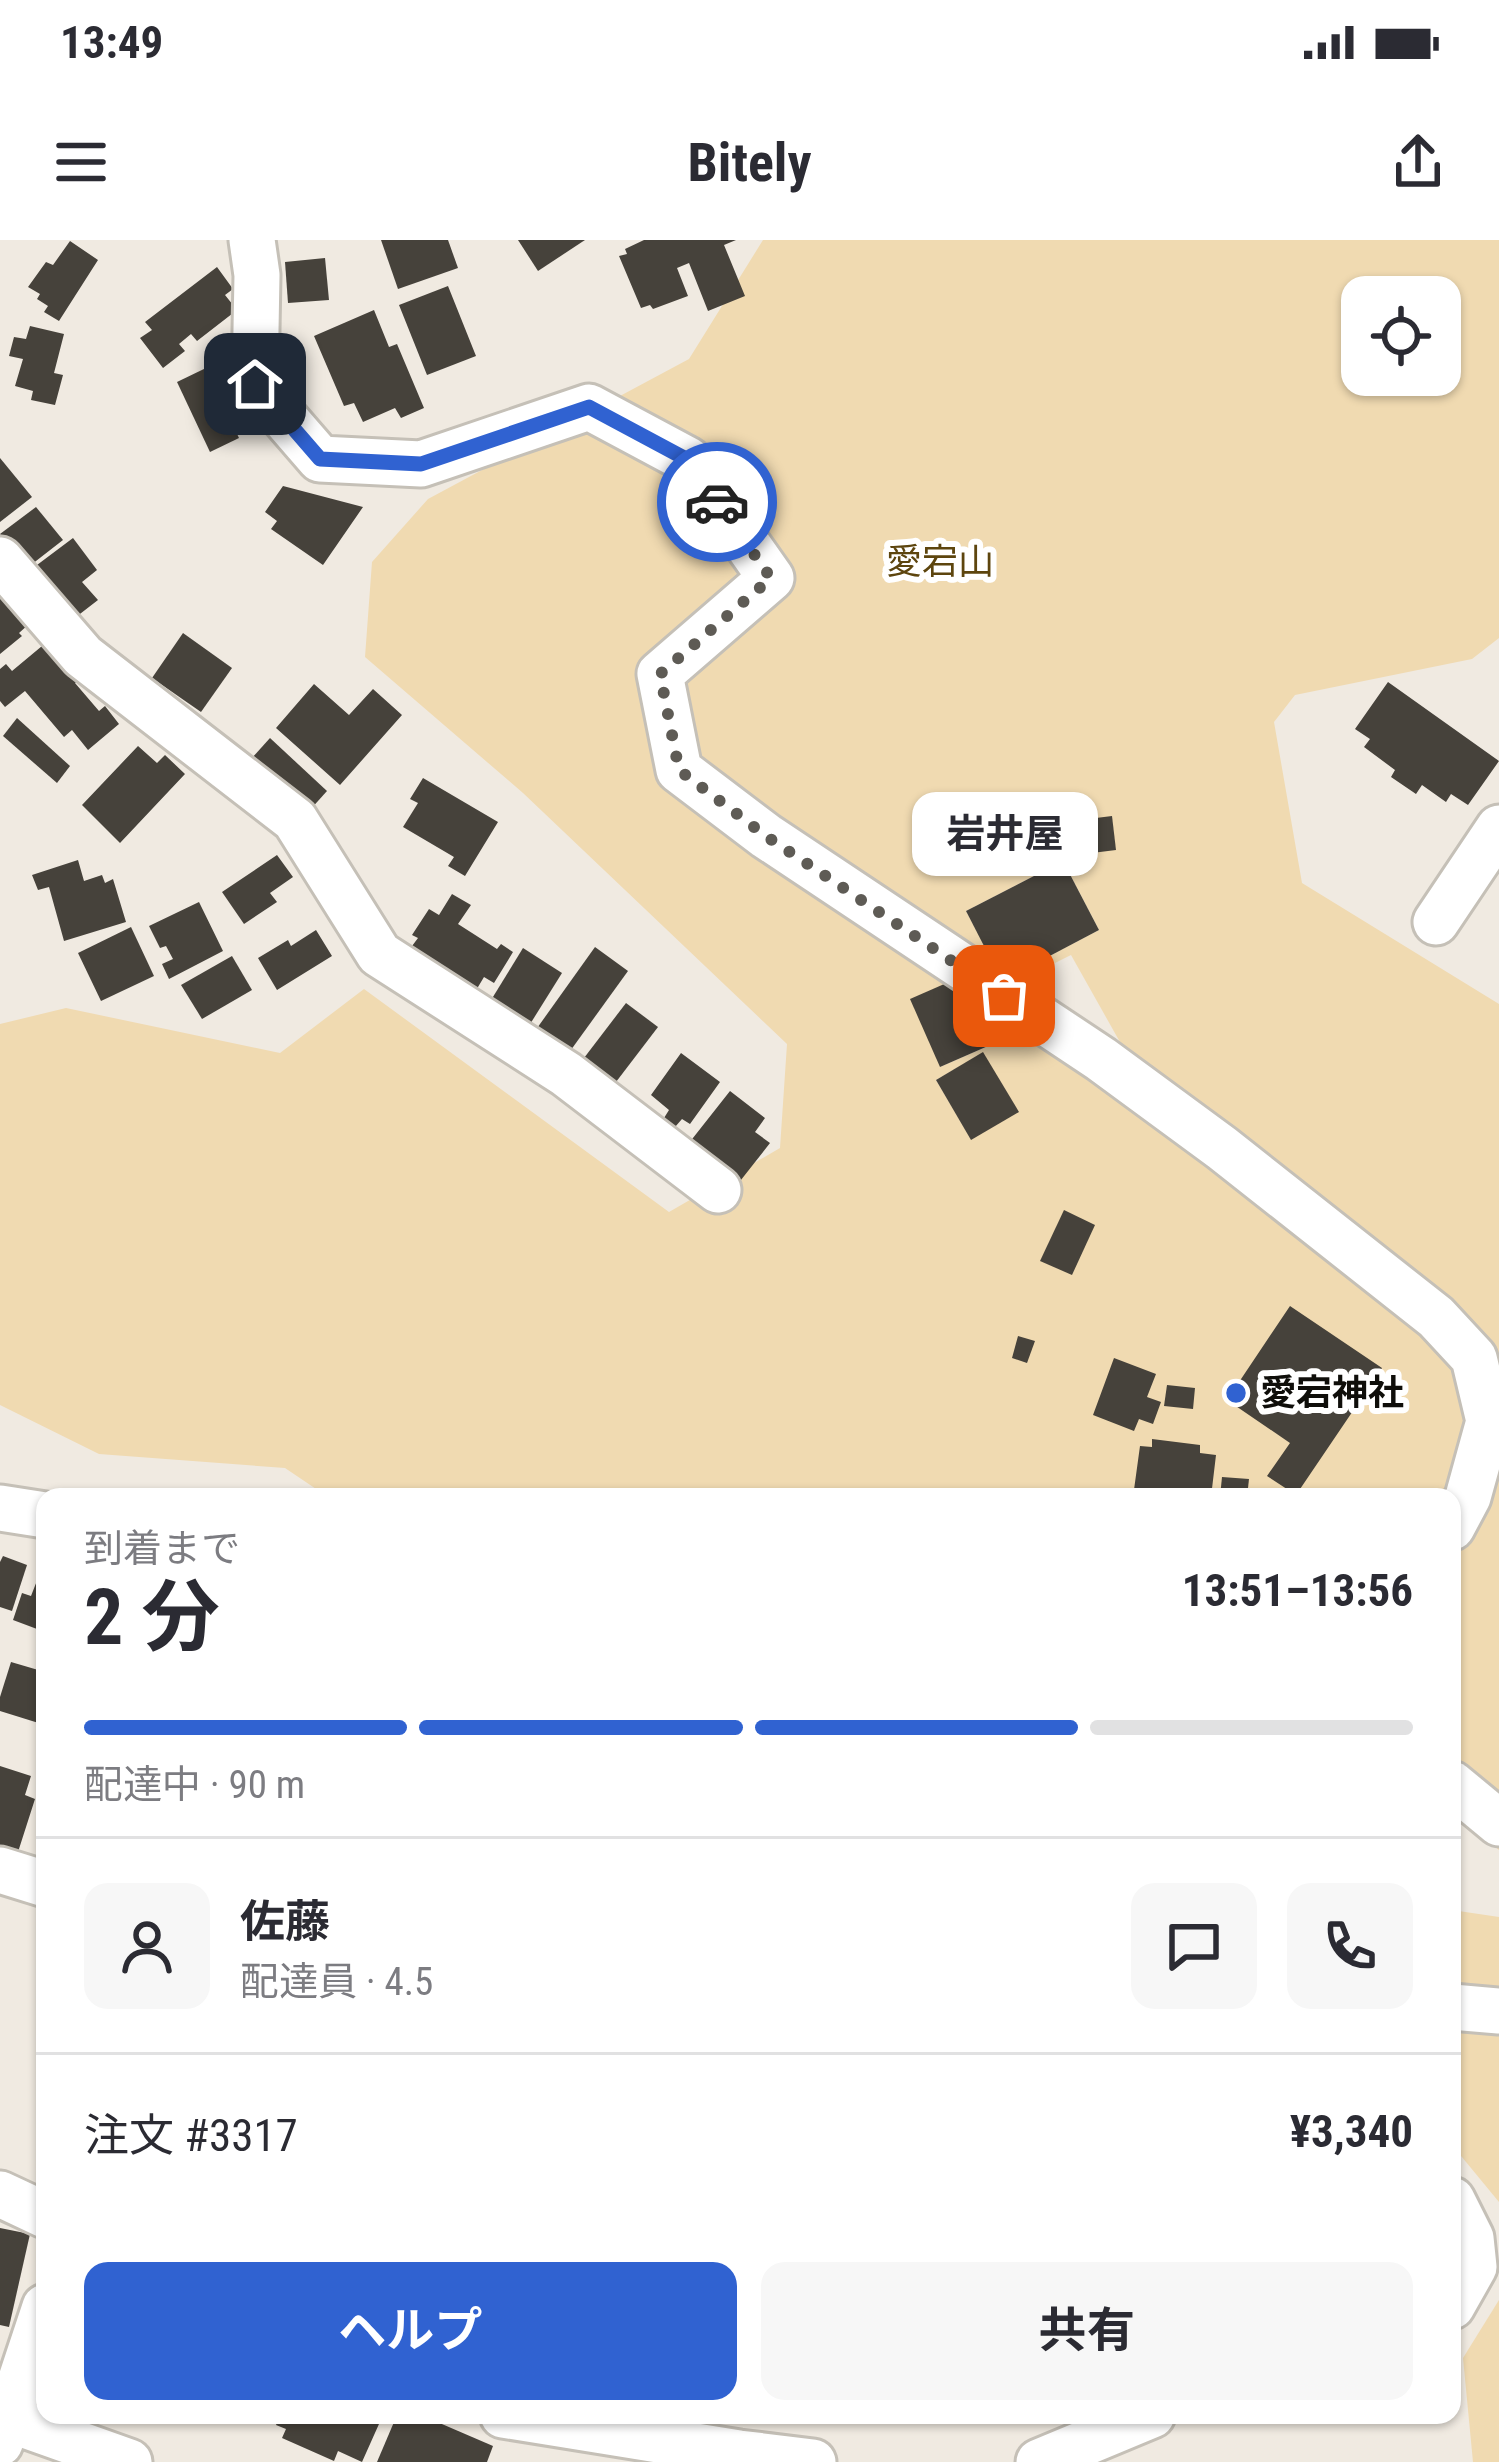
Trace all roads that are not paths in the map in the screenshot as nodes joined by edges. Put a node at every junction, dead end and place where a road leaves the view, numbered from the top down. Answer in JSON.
{"nodes":[{"id":1,"x":251,"y":240,"type":"edge"},
{"id":2,"x":0,"y":560,"type":"edge"},
{"id":3,"x":1499,"y":828,"type":"edge"},
{"id":4,"x":1436,"y":922,"type":"dead end"},
{"id":5,"x":718,"y":1190,"type":"dead end"},
{"id":6,"x":0,"y":1508,"type":"edge"},
{"id":7,"x":1461,"y":1510,"type":"edge"},
{"id":8,"x":36,"y":1514,"type":"edge"},
{"id":9,"x":1461,"y":1791,"type":"edge"},
{"id":10,"x":1499,"y":1822,"type":"edge"},
{"id":11,"x":0,"y":1870,"type":"edge"},
{"id":12,"x":36,"y":1881,"type":"edge"},
{"id":13,"x":1461,"y":2008,"type":"edge"},
{"id":14,"x":1499,"y":2011,"type":"edge"},
{"id":15,"x":0,"y":2194,"type":"edge"},
{"id":16,"x":36,"y":2212,"type":"edge"},
{"id":17,"x":1461,"y":2218,"type":"edge"},
{"id":18,"x":1461,"y":2290,"type":"edge"},
{"id":19,"x":36,"y":2347,"type":"edge"},
{"id":20,"x":559,"y":2424,"type":"edge"},
{"id":21,"x":17,"y":2431,"type":"edge"},
{"id":22,"x":1136,"y":2434,"type":"edge"},
{"id":23,"x":129,"y":2462,"type":"edge"},
{"id":24,"x":813,"y":2462,"type":"edge"},
{"id":25,"x":1039,"y":2462,"type":"edge"}],
"edges":[{"from":1,"to":7,"type":"street"},
{"from":2,"to":5,"type":"street"},
{"from":3,"to":4,"type":"street"},
{"from":6,"to":8,"type":"street"},
{"from":9,"to":10,"type":"street"},
{"from":11,"to":12,"type":"street"},
{"from":13,"to":14,"type":"street"},
{"from":15,"to":16,"type":"street"},
{"from":17,"to":18,"type":"street"},
{"from":19,"to":21,"type":"street"},
{"from":20,"to":24,"type":"street"},
{"from":21,"to":23,"type":"street"},
{"from":22,"to":25,"type":"street"}]}
